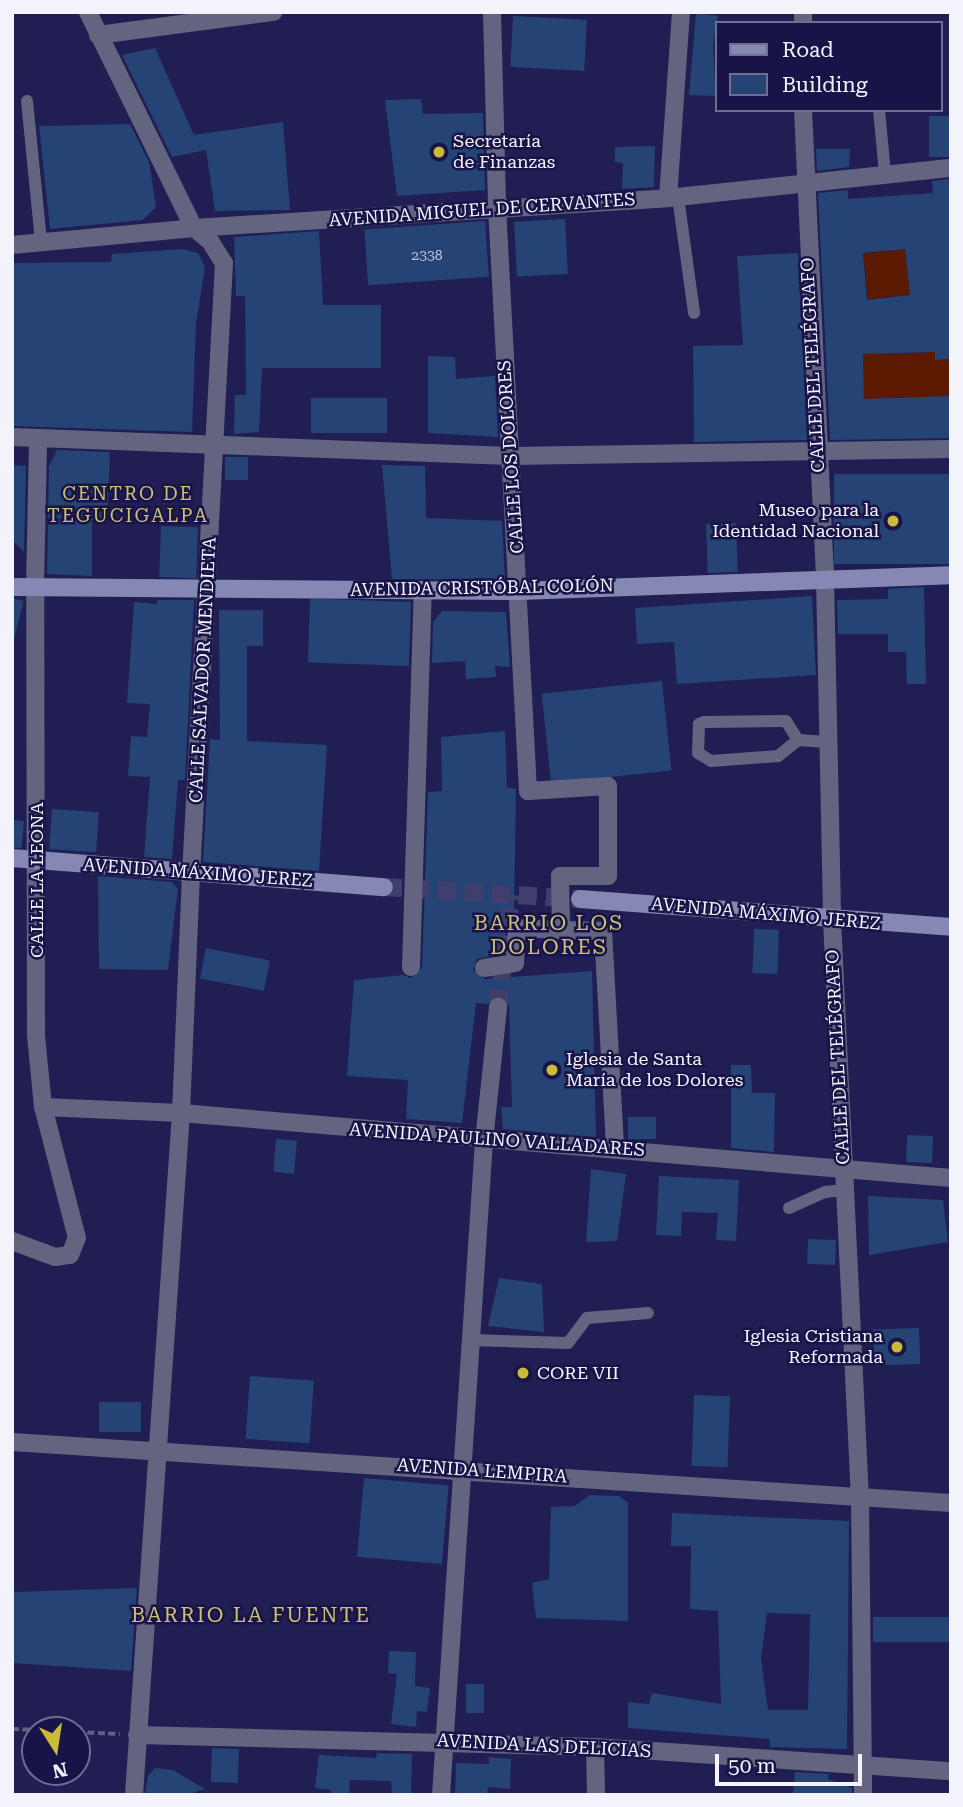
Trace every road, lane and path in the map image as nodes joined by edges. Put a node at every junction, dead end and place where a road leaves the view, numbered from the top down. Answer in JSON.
{"nodes":[{"id":1,"x":88,"y":12,"type":"edge"},
{"id":2,"x":273,"y":12,"type":"edge"},
{"id":3,"x":492,"y":12,"type":"edge"},
{"id":4,"x":681,"y":12,"type":"edge"},
{"id":5,"x":98,"y":35,"type":"junction"},
{"id":6,"x":27,"y":101,"type":"dead end"},
{"id":7,"x":803,"y":112,"type":"edge"},
{"id":8,"x":879,"y":112,"type":"edge"},
{"id":9,"x":951,"y":168,"type":"edge"},
{"id":10,"x":885,"y":174,"type":"junction"},
{"id":11,"x":803,"y":182,"type":"junction"},
{"id":12,"x":673,"y":198,"type":"junction"},
{"id":13,"x":497,"y":207,"type":"junction"},
{"id":14,"x":194,"y":228,"type":"junction"},
{"id":15,"x":41,"y":242,"type":"junction"},
{"id":16,"x":12,"y":245,"type":"edge"},
{"id":17,"x":694,"y":313,"type":"dead end"},
{"id":18,"x":12,"y":437,"type":"edge"},
{"id":19,"x":38,"y":438,"type":"junction"},
{"id":20,"x":212,"y":444,"type":"junction"},
{"id":21,"x":951,"y":449,"type":"edge"},
{"id":22,"x":818,"y":453,"type":"junction"},
{"id":23,"x":510,"y":456,"type":"junction"},
{"id":24,"x":951,"y":575,"type":"edge"},
{"id":25,"x":825,"y":578,"type":"junction"},
{"id":26,"x":12,"y":587,"type":"edge"},
{"id":27,"x":35,"y":587,"type":"junction"},
{"id":28,"x":209,"y":587,"type":"junction"},
{"id":29,"x":423,"y":590,"type":"junction"},
{"id":30,"x":520,"y":591,"type":"junction"},
{"id":31,"x":798,"y":740,"type":"junction"},
{"id":32,"x":827,"y":741,"type":"junction"},
{"id":33,"x":12,"y":858,"type":"edge"},
{"id":34,"x":38,"y":860,"type":"junction"},
{"id":35,"x":191,"y":874,"type":"junction"},
{"id":36,"x":384,"y":887,"type":"tunnel mouth"},
{"id":37,"x":580,"y":899,"type":"tunnel mouth"},
{"id":38,"x":832,"y":920,"type":"junction"},
{"id":39,"x":951,"y":927,"type":"edge"},
{"id":40,"x":561,"y":930,"type":"junction"},
{"id":41,"x":411,"y":967,"type":"dead end"},
{"id":42,"x":484,"y":968,"type":"dead end"},
{"id":43,"x":498,"y":1007,"type":"tunnel mouth"},
{"id":44,"x":43,"y":1107,"type":"junction"},
{"id":45,"x":181,"y":1113,"type":"junction"},
{"id":46,"x":484,"y":1141,"type":"junction"},
{"id":47,"x":614,"y":1148,"type":"junction"},
{"id":48,"x":844,"y":1170,"type":"junction"},
{"id":49,"x":951,"y":1178,"type":"edge"},
{"id":50,"x":845,"y":1191,"type":"junction"},
{"id":51,"x":789,"y":1208,"type":"dead end"},
{"id":52,"x":12,"y":1241,"type":"edge"},
{"id":53,"x":648,"y":1313,"type":"dead end"},
{"id":54,"x":472,"y":1340,"type":"junction"},
{"id":55,"x":12,"y":1443,"type":"edge"},
{"id":56,"x":156,"y":1451,"type":"junction"},
{"id":57,"x":462,"y":1469,"type":"junction"},
{"id":58,"x":860,"y":1499,"type":"junction"},
{"id":59,"x":951,"y":1503,"type":"edge"},
{"id":60,"x":91,"y":1733,"type":"edge"},
{"id":61,"x":136,"y":1735,"type":"junction"},
{"id":62,"x":445,"y":1741,"type":"junction"},
{"id":63,"x":595,"y":1748,"type":"junction"},
{"id":64,"x":863,"y":1765,"type":"junction"},
{"id":65,"x":951,"y":1771,"type":"edge"},
{"id":66,"x":134,"y":1795,"type":"edge"},
{"id":67,"x":442,"y":1795,"type":"edge"},
{"id":68,"x":596,"y":1795,"type":"edge"},
{"id":69,"x":863,"y":1795,"type":"edge"}],
"edges":[{"from":1,"to":5,"type":"street","name":"CALLE SALVADOR MENDIETA"},
{"from":2,"to":5,"type":"street"},
{"from":3,"to":13,"type":"street","name":"CALLE LOS DOLORES"},
{"from":4,"to":12,"type":"street"},
{"from":5,"to":14,"type":"street","name":"CALLE SALVADOR MENDIETA"},
{"from":6,"to":15,"type":"lane"},
{"from":7,"to":11,"type":"street","name":"CALLE DEL TELÉGRAFO"},
{"from":8,"to":10,"type":"lane"},
{"from":9,"to":10,"type":"street","name":"AVENIDA MIGUEL DE CERVANTES"},
{"from":10,"to":11,"type":"street","name":"AVENIDA MIGUEL DE CERVANTES"},
{"from":11,"to":12,"type":"street","name":"AVENIDA MIGUEL DE CERVANTES"},
{"from":11,"to":22,"type":"street","name":"CALLE DEL TELÉGRAFO"},
{"from":12,"to":13,"type":"street","name":"AVENIDA MIGUEL DE CERVANTES"},
{"from":12,"to":17,"type":"lane"},
{"from":13,"to":14,"type":"street","name":"AVENIDA MIGUEL DE CERVANTES"},
{"from":13,"to":23,"type":"street","name":"CALLE LOS DOLORES"},
{"from":14,"to":15,"type":"street","name":"AVENIDA MIGUEL DE CERVANTES"},
{"from":14,"to":20,"type":"street","name":"CALLE SALVADOR MENDIETA"},
{"from":15,"to":16,"type":"street","name":"AVENIDA MIGUEL DE CERVANTES"},
{"from":18,"to":19,"type":"street"},
{"from":19,"to":20,"type":"street"},
{"from":19,"to":27,"type":"street","name":"CALLE LA LEONA"},
{"from":20,"to":23,"type":"street"},
{"from":20,"to":28,"type":"street","name":"CALLE SALVADOR MENDIETA"},
{"from":21,"to":22,"type":"street"},
{"from":22,"to":23,"type":"street"},
{"from":22,"to":25,"type":"street","name":"CALLE DEL TELÉGRAFO"},
{"from":23,"to":30,"type":"street","name":"CALLE LOS DOLORES"},
{"from":24,"to":25,"type":"main road","name":"AVENIDA CRISTÓBAL COLÓN"},
{"from":25,"to":30,"type":"main road","name":"AVENIDA CRISTÓBAL COLÓN"},
{"from":25,"to":32,"type":"street","name":"CALLE DEL TELÉGRAFO"},
{"from":26,"to":27,"type":"main road","name":"AVENIDA CRISTÓBAL COLÓN"},
{"from":27,"to":28,"type":"main road","name":"AVENIDA CRISTÓBAL COLÓN"},
{"from":27,"to":34,"type":"street","name":"CALLE LA LEONA"},
{"from":28,"to":29,"type":"main road","name":"AVENIDA CRISTÓBAL COLÓN"},
{"from":28,"to":35,"type":"street","name":"CALLE SALVADOR MENDIETA"},
{"from":29,"to":30,"type":"main road","name":"AVENIDA CRISTÓBAL COLÓN"},
{"from":29,"to":41,"type":"street"},
{"from":30,"to":40,"type":"street","name":"CALLE LOS DOLORES"},
{"from":31,"to":31,"type":"lane"},
{"from":31,"to":32,"type":"lane"},
{"from":32,"to":38,"type":"street","name":"CALLE DEL TELÉGRAFO"},
{"from":33,"to":34,"type":"main road","name":"AVENIDA MÁXIMO JEREZ"},
{"from":34,"to":35,"type":"main road","name":"AVENIDA MÁXIMO JEREZ"},
{"from":34,"to":44,"type":"street","name":"CALLE LA LEONA"},
{"from":35,"to":36,"type":"main road","name":"AVENIDA MÁXIMO JEREZ"},
{"from":35,"to":45,"type":"street","name":"CALLE SALVADOR MENDIETA"},
{"from":37,"to":38,"type":"main road","name":"AVENIDA MÁXIMO JEREZ"},
{"from":38,"to":39,"type":"main road","name":"AVENIDA MÁXIMO JEREZ"},
{"from":38,"to":48,"type":"street","name":"CALLE DEL TELÉGRAFO"},
{"from":40,"to":42,"type":"street"},
{"from":40,"to":47,"type":"street"},
{"from":43,"to":46,"type":"street"},
{"from":44,"to":45,"type":"street","name":"AVENIDA PAULINO VALLADARES"},
{"from":44,"to":52,"type":"street","name":"CALLE LA LEONA"},
{"from":45,"to":46,"type":"street","name":"AVENIDA PAULINO VALLADARES"},
{"from":45,"to":56,"type":"street","name":"CALLE SALVADOR MENDIETA"},
{"from":46,"to":47,"type":"street","name":"AVENIDA PAULINO VALLADARES"},
{"from":46,"to":54,"type":"street"},
{"from":47,"to":48,"type":"street","name":"AVENIDA PAULINO VALLADARES"},
{"from":48,"to":49,"type":"street","name":"AVENIDA PAULINO VALLADARES"},
{"from":48,"to":50,"type":"street","name":"CALLE DEL TELÉGRAFO"},
{"from":50,"to":51,"type":"lane"},
{"from":50,"to":58,"type":"street","name":"CALLE DEL TELÉGRAFO"},
{"from":53,"to":54,"type":"lane"},
{"from":54,"to":57,"type":"street"},
{"from":55,"to":56,"type":"street","name":"AVENIDA LEMPIRA"},
{"from":56,"to":57,"type":"street","name":"AVENIDA LEMPIRA"},
{"from":56,"to":61,"type":"street","name":"CALLE SALVADOR MENDIETA"},
{"from":57,"to":58,"type":"street","name":"AVENIDA LEMPIRA"},
{"from":57,"to":62,"type":"street"},
{"from":58,"to":59,"type":"street","name":"AVENIDA LEMPIRA"},
{"from":58,"to":64,"type":"street","name":"CALLE DEL TELÉGRAFO"},
{"from":60,"to":61,"type":"path"},
{"from":61,"to":62,"type":"street","name":"AVENIDA LAS DELICIAS"},
{"from":61,"to":66,"type":"street","name":"CALLE SALVADOR MENDIETA"},
{"from":62,"to":63,"type":"street","name":"AVENIDA LAS DELICIAS"},
{"from":62,"to":67,"type":"street"},
{"from":63,"to":64,"type":"street","name":"AVENIDA LAS DELICIAS"},
{"from":63,"to":68,"type":"street"},
{"from":64,"to":65,"type":"street","name":"AVENIDA LAS DELICIAS"},
{"from":64,"to":69,"type":"street","name":"CALLE DEL TELÉGRAFO"}]}
